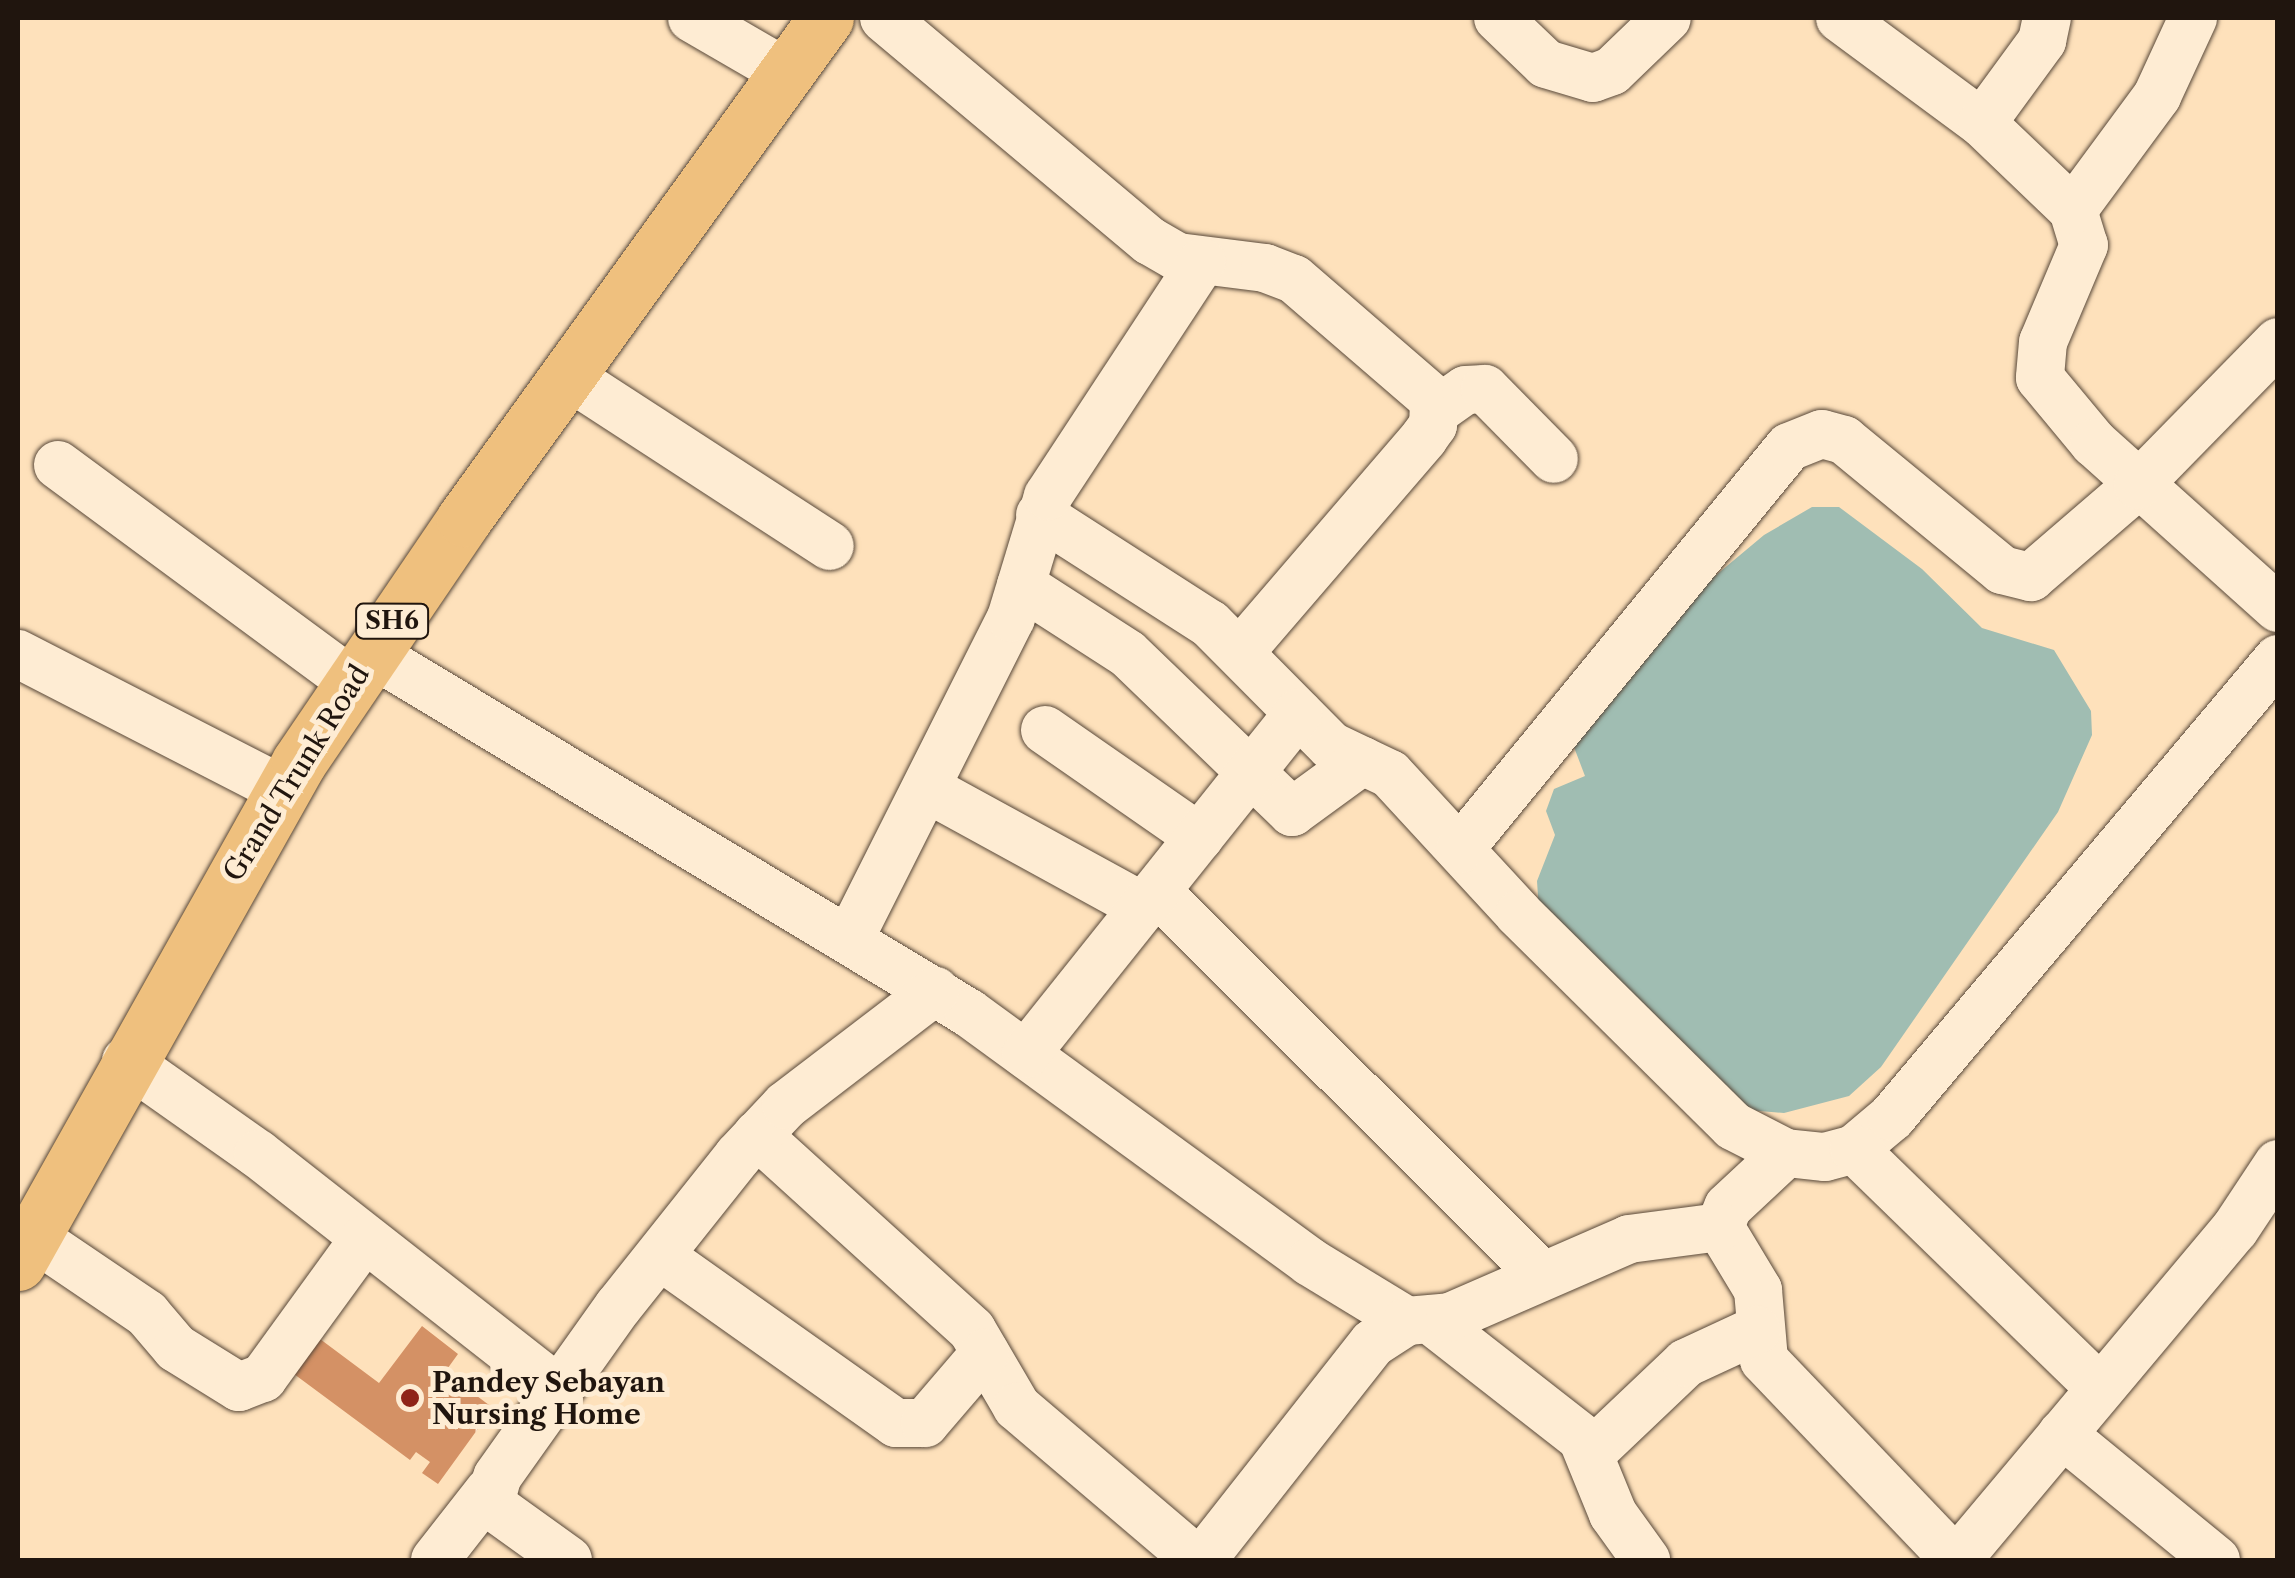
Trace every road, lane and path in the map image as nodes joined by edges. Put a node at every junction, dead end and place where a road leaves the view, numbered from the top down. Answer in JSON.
{"nodes":[{"id":1,"x":692,"y":18,"type":"edge"},
{"id":2,"x":826,"y":18,"type":"edge"},
{"id":3,"x":884,"y":18,"type":"edge"},
{"id":4,"x":1498,"y":18,"type":"edge"},
{"id":5,"x":1667,"y":18,"type":"edge"},
{"id":6,"x":1840,"y":18,"type":"edge"},
{"id":7,"x":2048,"y":18,"type":"edge"},
{"id":8,"x":2193,"y":18,"type":"edge"},
{"id":9,"x":787,"y":74,"type":"junction"},
{"id":10,"x":1982,"y":123,"type":"junction"},
{"id":11,"x":2073,"y":210,"type":"junction"},
{"id":12,"x":1202,"y":262,"type":"junction"},
{"id":13,"x":2278,"y":342,"type":"edge"},
{"id":14,"x":568,"y":376,"type":"junction"},
{"id":15,"x":1437,"y":410,"type":"junction"},
{"id":16,"x":1554,"y":459,"type":"dead end"},
{"id":17,"x":58,"y":465,"type":"dead end"},
{"id":18,"x":2138,"y":485,"type":"junction"},
{"id":19,"x":1040,"y":514,"type":"junction"},
{"id":20,"x":830,"y":546,"type":"dead end"},
{"id":21,"x":1021,"y":585,"type":"junction"},
{"id":22,"x":2278,"y":608,"type":"edge"},
{"id":23,"x":1241,"y":651,"type":"junction"},
{"id":24,"x":18,"y":654,"type":"edge"},
{"id":25,"x":2278,"y":660,"type":"edge"},
{"id":26,"x":361,"y":667,"type":"junction"},
{"id":27,"x":1298,"y":713,"type":"junction"},
{"id":28,"x":1045,"y":730,"type":"dead end"},
{"id":29,"x":1362,"y":761,"type":"junction"},
{"id":30,"x":1250,"y":773,"type":"junction"},
{"id":31,"x":926,"y":788,"type":"junction"},
{"id":32,"x":282,"y":790,"type":"junction"},
{"id":33,"x":1199,"y":837,"type":"junction"},
{"id":34,"x":1460,"y":849,"type":"junction"},
{"id":35,"x":1150,"y":899,"type":"junction"},
{"id":36,"x":850,"y":940,"type":"junction"},
{"id":37,"x":936,"y":991,"type":"junction"},
{"id":38,"x":1026,"y":1054,"type":"junction"},
{"id":39,"x":126,"y":1061,"type":"junction"},
{"id":40,"x":757,"y":1135,"type":"junction"},
{"id":41,"x":1854,"y":1149,"type":"junction"},
{"id":42,"x":1786,"y":1153,"type":"junction"},
{"id":43,"x":2271,"y":1190,"type":"edge"},
{"id":44,"x":1720,"y":1227,"type":"junction"},
{"id":45,"x":364,"y":1239,"type":"junction"},
{"id":46,"x":25,"y":1250,"type":"edge"},
{"id":47,"x":660,"y":1256,"type":"junction"},
{"id":48,"x":1541,"y":1274,"type":"junction"},
{"id":49,"x":1419,"y":1321,"type":"junction"},
{"id":50,"x":1757,"y":1330,"type":"junction"},
{"id":51,"x":985,"y":1353,"type":"junction"},
{"id":52,"x":2100,"y":1388,"type":"junction"},
{"id":53,"x":558,"y":1389,"type":"junction"},
{"id":54,"x":2062,"y":1434,"type":"junction"},
{"id":55,"x":1590,"y":1454,"type":"junction"},
{"id":56,"x":489,"y":1491,"type":"junction"},
{"id":57,"x":435,"y":1560,"type":"edge"},
{"id":58,"x":568,"y":1560,"type":"edge"},
{"id":59,"x":1200,"y":1560,"type":"edge"},
{"id":60,"x":1646,"y":1560,"type":"edge"},
{"id":61,"x":1956,"y":1560,"type":"edge"},
{"id":62,"x":2216,"y":1560,"type":"edge"}],
"edges":[{"from":1,"to":9,"type":"street"},
{"from":2,"to":9,"type":"main road","name":"Grand Trunk Road","number":"SH6"},
{"from":3,"to":12,"type":"street"},
{"from":4,"to":5,"type":"street"},
{"from":6,"to":10,"type":"street"},
{"from":7,"to":10,"type":"street"},
{"from":8,"to":11,"type":"street"},
{"from":9,"to":14,"type":"main road","name":"Grand Trunk Road","number":"SH6"},
{"from":10,"to":11,"type":"street"},
{"from":11,"to":18,"type":"street"},
{"from":12,"to":15,"type":"street"},
{"from":12,"to":19,"type":"street"},
{"from":13,"to":18,"type":"street"},
{"from":14,"to":20,"type":"street"},
{"from":14,"to":26,"type":"main road","name":"Grand Trunk Road","number":"SH6"},
{"from":15,"to":16,"type":"street"},
{"from":15,"to":23,"type":"street"},
{"from":17,"to":26,"type":"street"},
{"from":18,"to":22,"type":"street"},
{"from":18,"to":34,"type":"street"},
{"from":19,"to":21,"type":"street"},
{"from":19,"to":23,"type":"street"},
{"from":21,"to":30,"type":"street"},
{"from":21,"to":31,"type":"street"},
{"from":23,"to":27,"type":"street"},
{"from":24,"to":32,"type":"street"},
{"from":25,"to":41,"type":"street"},
{"from":26,"to":32,"type":"main road","name":"Grand Trunk Road","number":"SH6"},
{"from":26,"to":36,"type":"street"},
{"from":27,"to":29,"type":"street"},
{"from":27,"to":30,"type":"street"},
{"from":28,"to":33,"type":"street"},
{"from":29,"to":30,"type":"street"},
{"from":29,"to":34,"type":"street"},
{"from":30,"to":33,"type":"street"},
{"from":31,"to":35,"type":"street"},
{"from":31,"to":36,"type":"street"},
{"from":32,"to":39,"type":"main road","name":"Grand Trunk Road","number":"SH6"},
{"from":33,"to":35,"type":"street"},
{"from":34,"to":42,"type":"street"},
{"from":35,"to":38,"type":"street"},
{"from":35,"to":48,"type":"street"},
{"from":36,"to":37,"type":"street"},
{"from":37,"to":38,"type":"street"},
{"from":37,"to":40,"type":"street"},
{"from":38,"to":49,"type":"street"},
{"from":39,"to":45,"type":"street"},
{"from":39,"to":46,"type":"main road","name":"Grand Trunk Road","number":"SH6"},
{"from":40,"to":47,"type":"street"},
{"from":40,"to":51,"type":"street"},
{"from":41,"to":42,"type":"street"},
{"from":41,"to":52,"type":"street"},
{"from":42,"to":44,"type":"street"},
{"from":43,"to":52,"type":"street"},
{"from":44,"to":48,"type":"street"},
{"from":44,"to":50,"type":"street"},
{"from":45,"to":46,"type":"street"},
{"from":45,"to":53,"type":"street"},
{"from":47,"to":51,"type":"street"},
{"from":47,"to":53,"type":"street"},
{"from":48,"to":49,"type":"street"},
{"from":49,"to":55,"type":"street"},
{"from":49,"to":59,"type":"street"},
{"from":50,"to":55,"type":"street"},
{"from":50,"to":61,"type":"street"},
{"from":51,"to":59,"type":"street"},
{"from":52,"to":54,"type":"street"},
{"from":53,"to":56,"type":"street"},
{"from":54,"to":61,"type":"street"},
{"from":54,"to":62,"type":"street"},
{"from":55,"to":60,"type":"street"},
{"from":56,"to":57,"type":"street"},
{"from":56,"to":58,"type":"street"}]}
